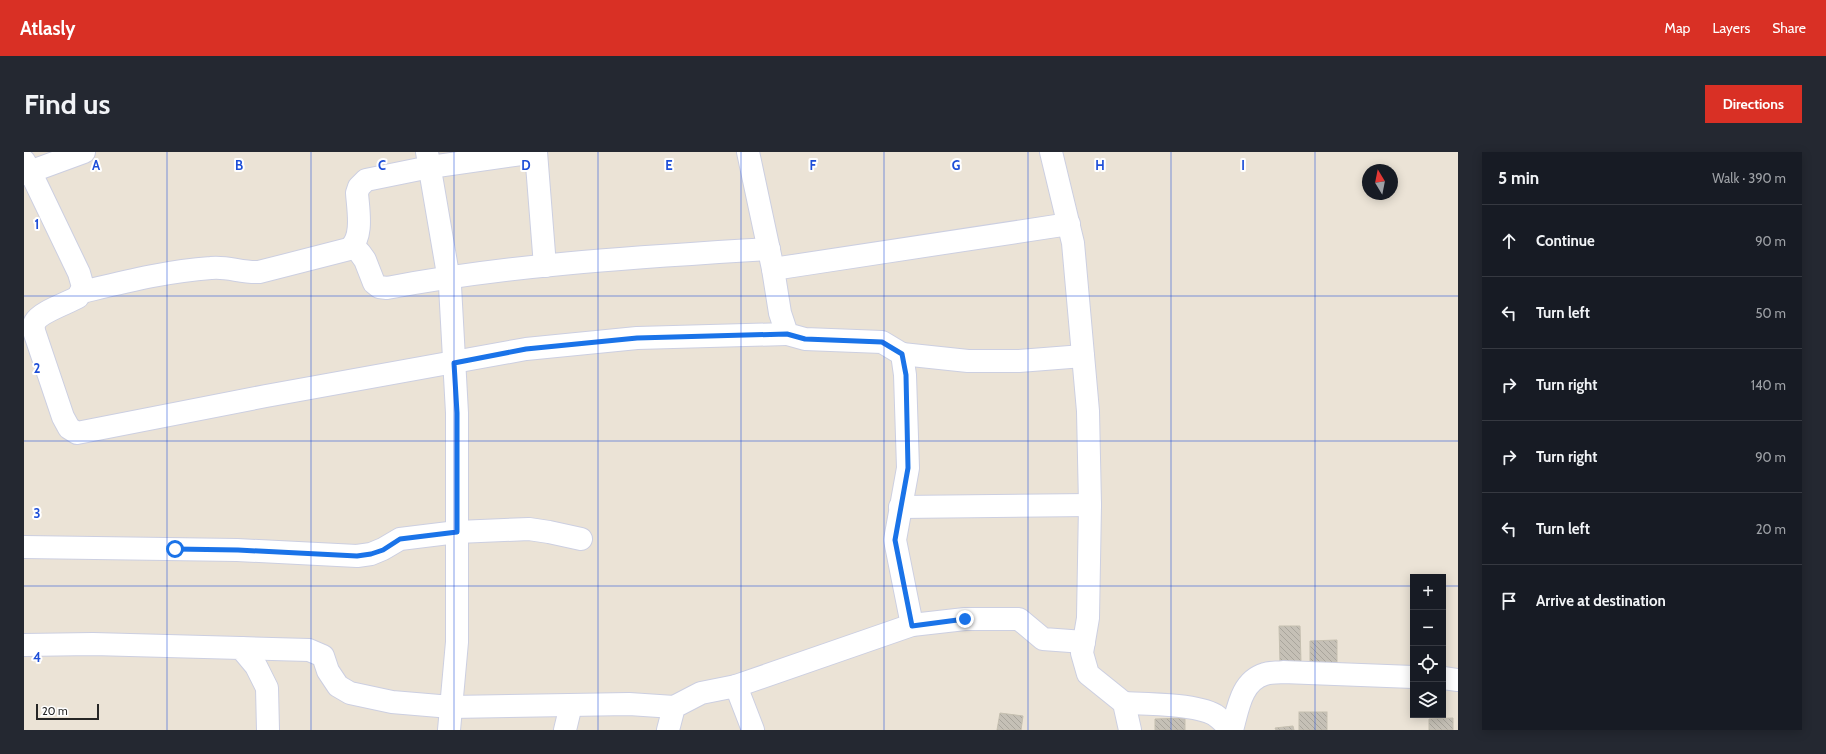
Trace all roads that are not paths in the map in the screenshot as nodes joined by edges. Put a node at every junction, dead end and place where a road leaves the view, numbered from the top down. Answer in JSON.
{"nodes":[{"id":1,"x":84,"y":152,"type":"edge"},
{"id":2,"x":536,"y":152,"type":"edge"},
{"id":3,"x":748,"y":152,"type":"edge"},
{"id":4,"x":1051,"y":152,"type":"edge"},
{"id":5,"x":428,"y":160,"type":"edge"},
{"id":6,"x":26,"y":169,"type":"edge"},
{"id":7,"x":1069,"y":224,"type":"junction"},
{"id":8,"x":353,"y":246,"type":"junction"},
{"id":9,"x":771,"y":259,"type":"junction"},
{"id":10,"x":545,"y":266,"type":"junction"},
{"id":11,"x":448,"y":276,"type":"junction"},
{"id":12,"x":82,"y":292,"type":"junction"},
{"id":13,"x":787,"y":334,"type":"junction"},
{"id":14,"x":902,"y":354,"type":"junction"},
{"id":15,"x":1083,"y":356,"type":"junction"},
{"id":16,"x":454,"y":363,"type":"junction"},
{"id":17,"x":1090,"y":505,"type":"junction"},
{"id":18,"x":900,"y":507,"type":"junction"},
{"id":19,"x":457,"y":532,"type":"junction"},
{"id":20,"x":581,"y":539,"type":"dead end"},
{"id":21,"x":24,"y":548,"type":"edge"},
{"id":22,"x":912,"y":626,"type":"junction"},
{"id":23,"x":1084,"y":642,"type":"junction"},
{"id":24,"x":24,"y":645,"type":"edge"},
{"id":25,"x":241,"y":648,"type":"junction"},
{"id":26,"x":1410,"y":677,"type":"edge"},
{"id":27,"x":1446,"y":678,"type":"edge"},
{"id":28,"x":1458,"y":680,"type":"edge"},
{"id":29,"x":736,"y":686,"type":"junction"},
{"id":30,"x":1124,"y":703,"type":"junction"},
{"id":31,"x":571,"y":705,"type":"junction"},
{"id":32,"x":451,"y":707,"type":"junction"},
{"id":33,"x":674,"y":707,"type":"junction"},
{"id":34,"x":268,"y":730,"type":"edge"},
{"id":35,"x":449,"y":730,"type":"edge"},
{"id":36,"x":565,"y":730,"type":"edge"},
{"id":37,"x":668,"y":730,"type":"edge"},
{"id":38,"x":753,"y":730,"type":"edge"},
{"id":39,"x":1130,"y":730,"type":"edge"},
{"id":40,"x":1232,"y":730,"type":"edge"}],
"edges":[{"from":1,"to":6,"type":"street"},
{"from":2,"to":5,"type":"street"},
{"from":2,"to":10,"type":"street"},
{"from":3,"to":9,"type":"street"},
{"from":4,"to":7,"type":"street"},
{"from":5,"to":8,"type":"street"},
{"from":5,"to":11,"type":"street"},
{"from":6,"to":12,"type":"street"},
{"from":7,"to":9,"type":"street"},
{"from":7,"to":15,"type":"street"},
{"from":8,"to":11,"type":"street"},
{"from":8,"to":12,"type":"street"},
{"from":9,"to":10,"type":"street"},
{"from":9,"to":13,"type":"street"},
{"from":10,"to":11,"type":"street"},
{"from":11,"to":16,"type":"street"},
{"from":12,"to":16,"type":"street"},
{"from":13,"to":14,"type":"street"},
{"from":13,"to":16,"type":"street"},
{"from":14,"to":15,"type":"street"},
{"from":14,"to":18,"type":"street"},
{"from":15,"to":17,"type":"street"},
{"from":16,"to":19,"type":"street"},
{"from":17,"to":18,"type":"street"},
{"from":17,"to":23,"type":"street"},
{"from":18,"to":22,"type":"street"},
{"from":19,"to":20,"type":"street"},
{"from":19,"to":21,"type":"street"},
{"from":19,"to":32,"type":"street"},
{"from":22,"to":23,"type":"street"},
{"from":22,"to":29,"type":"street"},
{"from":23,"to":30,"type":"street"},
{"from":24,"to":25,"type":"street"},
{"from":25,"to":32,"type":"street"},
{"from":25,"to":34,"type":"street"},
{"from":26,"to":40,"type":"street"},
{"from":27,"to":28,"type":"street"},
{"from":29,"to":33,"type":"street"},
{"from":29,"to":38,"type":"street"},
{"from":30,"to":39,"type":"street"},
{"from":30,"to":40,"type":"street"},
{"from":31,"to":32,"type":"street"},
{"from":31,"to":33,"type":"street"},
{"from":31,"to":36,"type":"street"},
{"from":32,"to":35,"type":"street"},
{"from":33,"to":37,"type":"street"}]}
